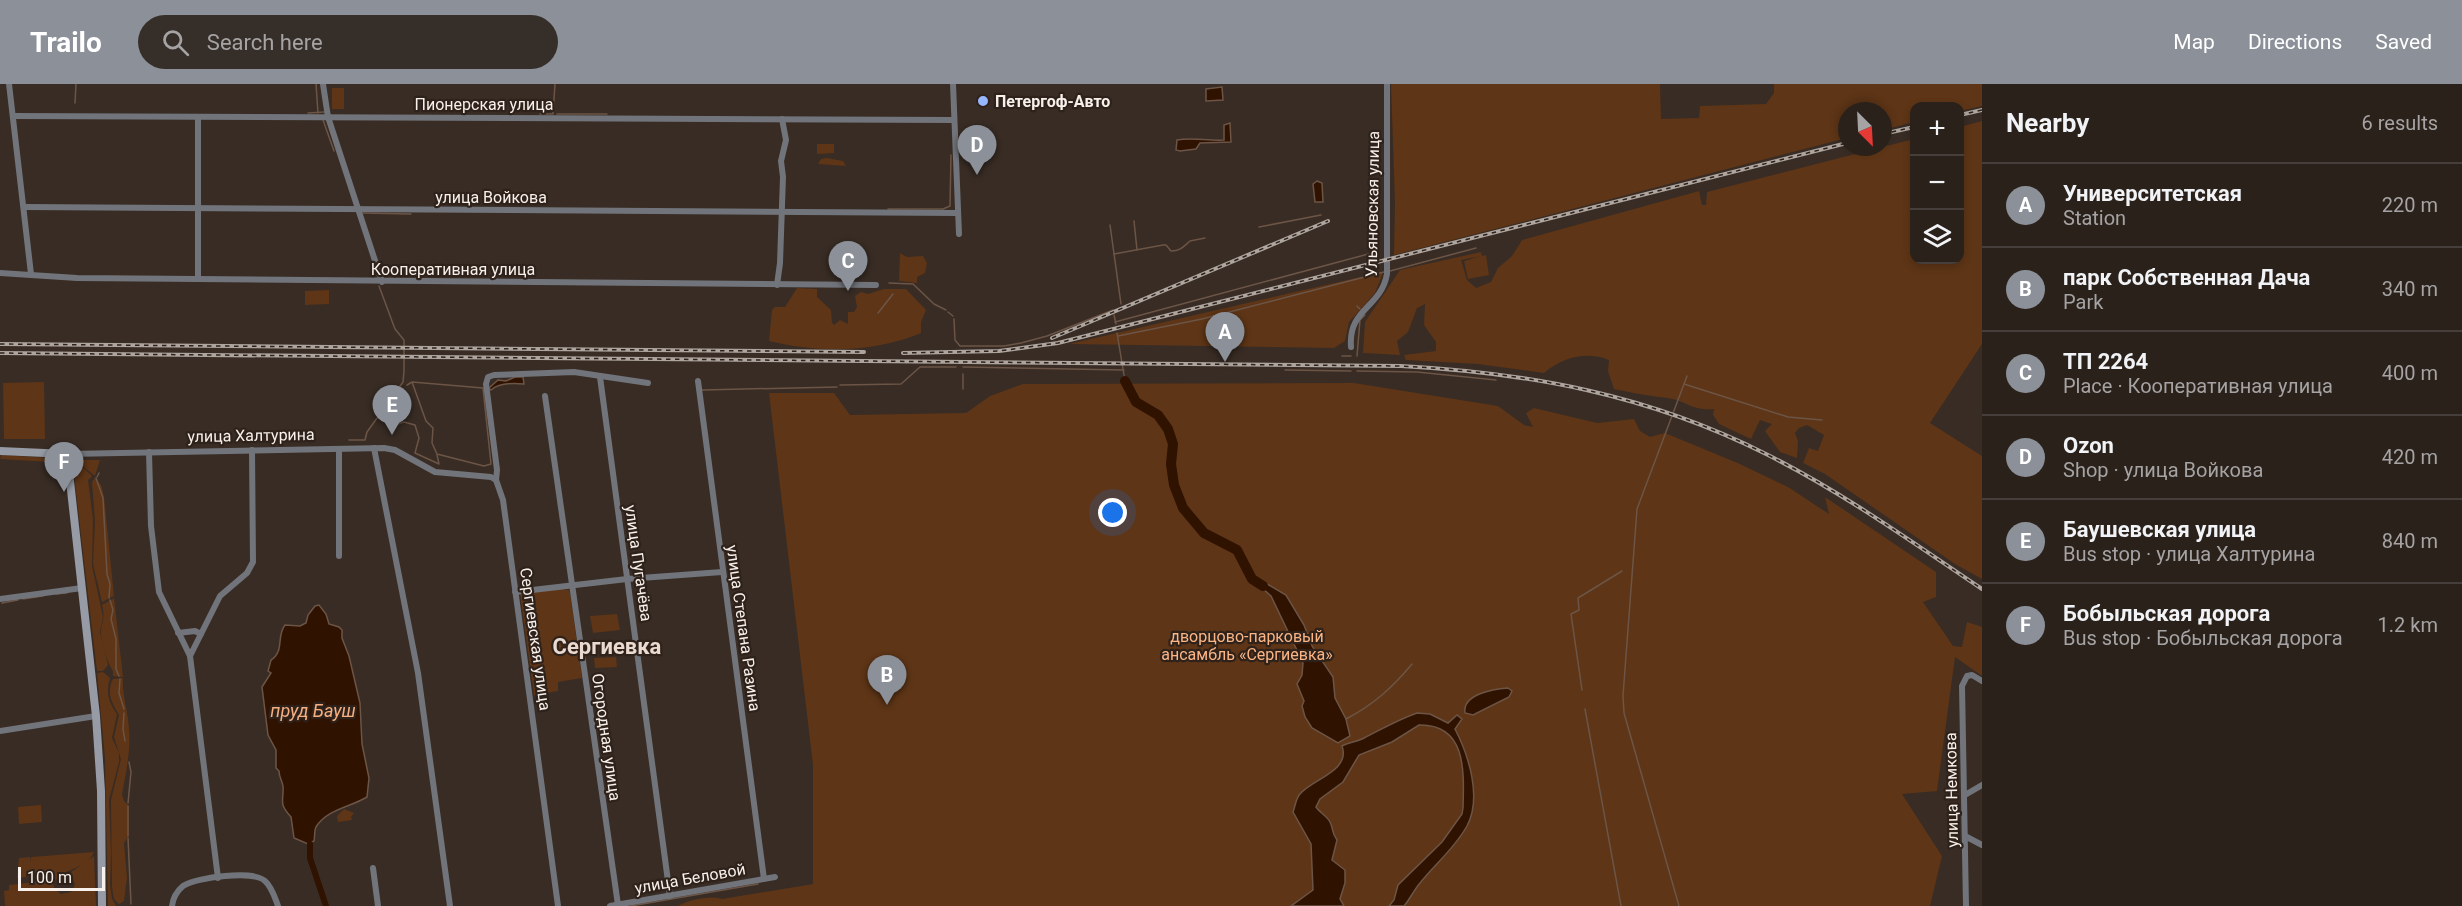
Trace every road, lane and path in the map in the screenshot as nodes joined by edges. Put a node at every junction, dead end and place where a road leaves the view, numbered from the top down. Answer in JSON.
{"nodes":[{"id":1,"x":9,"y":84,"type":"edge"},
{"id":2,"x":323,"y":84,"type":"edge"},
{"id":3,"x":953,"y":84,"type":"edge"},
{"id":4,"x":1387,"y":84,"type":"edge"},
{"id":5,"x":14,"y":116,"type":"junction"},
{"id":6,"x":198,"y":117,"type":"junction"},
{"id":7,"x":328,"y":117,"type":"junction"},
{"id":8,"x":782,"y":119,"type":"junction"},
{"id":9,"x":954,"y":120,"type":"junction"},
{"id":10,"x":24,"y":207,"type":"junction"},
{"id":11,"x":199,"y":208,"type":"junction"},
{"id":12,"x":358,"y":209,"type":"junction"},
{"id":13,"x":781,"y":212,"type":"junction"},
{"id":14,"x":958,"y":213,"type":"junction"},
{"id":15,"x":959,"y":234,"type":"dead end"},
{"id":16,"x":0,"y":273,"type":"edge"},
{"id":17,"x":31,"y":274,"type":"junction"},
{"id":18,"x":198,"y":279,"type":"junction"},
{"id":19,"x":382,"y":282,"type":"junction"},
{"id":20,"x":777,"y":285,"type":"junction"},
{"id":21,"x":876,"y":285,"type":"dead end"},
{"id":22,"x":1351,"y":347,"type":"dead end"},
{"id":23,"x":600,"y":377,"type":"junction"},
{"id":24,"x":698,"y":381,"type":"dead end"},
{"id":25,"x":648,"y":383,"type":"dead end"},
{"id":26,"x":545,"y":396,"type":"dead end"},
{"id":27,"x":339,"y":448,"type":"junction"},
{"id":28,"x":374,"y":448,"type":"junction"},
{"id":29,"x":252,"y":450,"type":"junction"},
{"id":30,"x":0,"y":451,"type":"edge"},
{"id":31,"x":149,"y":452,"type":"junction"},
{"id":32,"x":67,"y":454,"type":"junction"},
{"id":33,"x":496,"y":480,"type":"junction"},
{"id":34,"x":339,"y":556,"type":"dead end"},
{"id":35,"x":722,"y":572,"type":"junction"},
{"id":36,"x":627,"y":579,"type":"junction"},
{"id":37,"x":571,"y":585,"type":"junction"},
{"id":38,"x":82,"y":588,"type":"junction"},
{"id":39,"x":515,"y":592,"type":"junction"},
{"id":40,"x":0,"y":599,"type":"edge"},
{"id":41,"x":178,"y":633,"type":"junction"},
{"id":42,"x":201,"y":634,"type":"junction"},
{"id":43,"x":190,"y":656,"type":"junction"},
{"id":44,"x":1982,"y":681,"type":"edge"},
{"id":45,"x":96,"y":716,"type":"junction"},
{"id":46,"x":0,"y":731,"type":"edge"},
{"id":47,"x":1982,"y":785,"type":"edge"},
{"id":48,"x":1965,"y":795,"type":"junction"},
{"id":49,"x":1965,"y":836,"type":"junction"},
{"id":50,"x":1982,"y":845,"type":"edge"},
{"id":51,"x":373,"y":868,"type":"dead end"},
{"id":52,"x":775,"y":877,"type":"dead end"},
{"id":53,"x":218,"y":878,"type":"junction"},
{"id":54,"x":764,"y":879,"type":"junction"},
{"id":55,"x":670,"y":896,"type":"junction"},
{"id":56,"x":614,"y":905,"type":"edge"},
{"id":57,"x":102,"y":906,"type":"edge"},
{"id":58,"x":172,"y":906,"type":"edge"},
{"id":59,"x":278,"y":906,"type":"edge"},
{"id":60,"x":378,"y":906,"type":"edge"},
{"id":61,"x":450,"y":906,"type":"edge"},
{"id":62,"x":558,"y":906,"type":"edge"},
{"id":63,"x":1966,"y":906,"type":"edge"}],
"edges":[{"from":1,"to":5,"type":"street"},
{"from":2,"to":7,"type":"street"},
{"from":3,"to":9,"type":"street"},
{"from":4,"to":22,"type":"street","name":"Ульяновская улица"},
{"from":5,"to":6,"type":"street","name":"Пионерская улица"},
{"from":5,"to":10,"type":"street"},
{"from":6,"to":7,"type":"street","name":"Пионерская улица"},
{"from":6,"to":11,"type":"street"},
{"from":7,"to":8,"type":"street","name":"Пионерская улица"},
{"from":7,"to":12,"type":"street"},
{"from":8,"to":9,"type":"street","name":"Пионерская улица"},
{"from":8,"to":13,"type":"street"},
{"from":9,"to":14,"type":"street"},
{"from":10,"to":11,"type":"street","name":"улица Войкова"},
{"from":10,"to":17,"type":"street"},
{"from":11,"to":12,"type":"street","name":"улица Войкова"},
{"from":11,"to":18,"type":"street"},
{"from":12,"to":13,"type":"street","name":"улица Войкова"},
{"from":12,"to":19,"type":"street"},
{"from":13,"to":14,"type":"street","name":"улица Войкова"},
{"from":13,"to":20,"type":"street"},
{"from":14,"to":15,"type":"street"},
{"from":16,"to":17,"type":"street","name":"Кооперативная улица"},
{"from":17,"to":18,"type":"street","name":"Кооперативная улица"},
{"from":18,"to":19,"type":"street","name":"Кооперативная улица"},
{"from":19,"to":20,"type":"street","name":"Кооперативная улица"},
{"from":20,"to":21,"type":"street","name":"Кооперативная улица"},
{"from":23,"to":25,"type":"street"},
{"from":23,"to":33,"type":"street","name":"Сергиевская улица"},
{"from":23,"to":36,"type":"street","name":"улица Пугачёва"},
{"from":24,"to":35,"type":"street","name":"улица Степана Разина"},
{"from":26,"to":37,"type":"street","name":"Огородная улица"},
{"from":27,"to":28,"type":"street","name":"улица Халтурина"},
{"from":27,"to":29,"type":"street","name":"улица Халтурина"},
{"from":27,"to":34,"type":"street"},
{"from":28,"to":33,"type":"street","name":"улица Халтурина"},
{"from":28,"to":61,"type":"street"},
{"from":29,"to":31,"type":"street","name":"улица Халтурина"},
{"from":29,"to":42,"type":"street"},
{"from":30,"to":32,"type":"street","name":"улица Халтурина"},
{"from":31,"to":32,"type":"street","name":"улица Халтурина"},
{"from":31,"to":41,"type":"street"},
{"from":32,"to":38,"type":"street"},
{"from":33,"to":39,"type":"street","name":"Сергиевская улица"},
{"from":35,"to":36,"type":"street"},
{"from":35,"to":54,"type":"street","name":"улица Степана Разина"},
{"from":36,"to":37,"type":"street"},
{"from":36,"to":55,"type":"street","name":"улица Пугачёва"},
{"from":37,"to":39,"type":"street"},
{"from":37,"to":56,"type":"street","name":"Огородная улица"},
{"from":38,"to":40,"type":"street"},
{"from":38,"to":45,"type":"street"},
{"from":39,"to":62,"type":"street","name":"Сергиевская улица"},
{"from":41,"to":42,"type":"street"},
{"from":41,"to":43,"type":"street"},
{"from":42,"to":43,"type":"street"},
{"from":43,"to":53,"type":"street"},
{"from":44,"to":48,"type":"street","name":"улица Немкова"},
{"from":45,"to":46,"type":"street"},
{"from":45,"to":57,"type":"street"},
{"from":47,"to":48,"type":"street"},
{"from":48,"to":49,"type":"street","name":"улица Немкова"},
{"from":49,"to":50,"type":"street"},
{"from":49,"to":63,"type":"street","name":"улица Немкова"},
{"from":51,"to":60,"type":"street"},
{"from":52,"to":54,"type":"street","name":"улица Беловой"},
{"from":53,"to":58,"type":"street"},
{"from":53,"to":59,"type":"street"},
{"from":54,"to":55,"type":"street","name":"улица Беловой"},
{"from":55,"to":56,"type":"street","name":"улица Беловой"}]}
